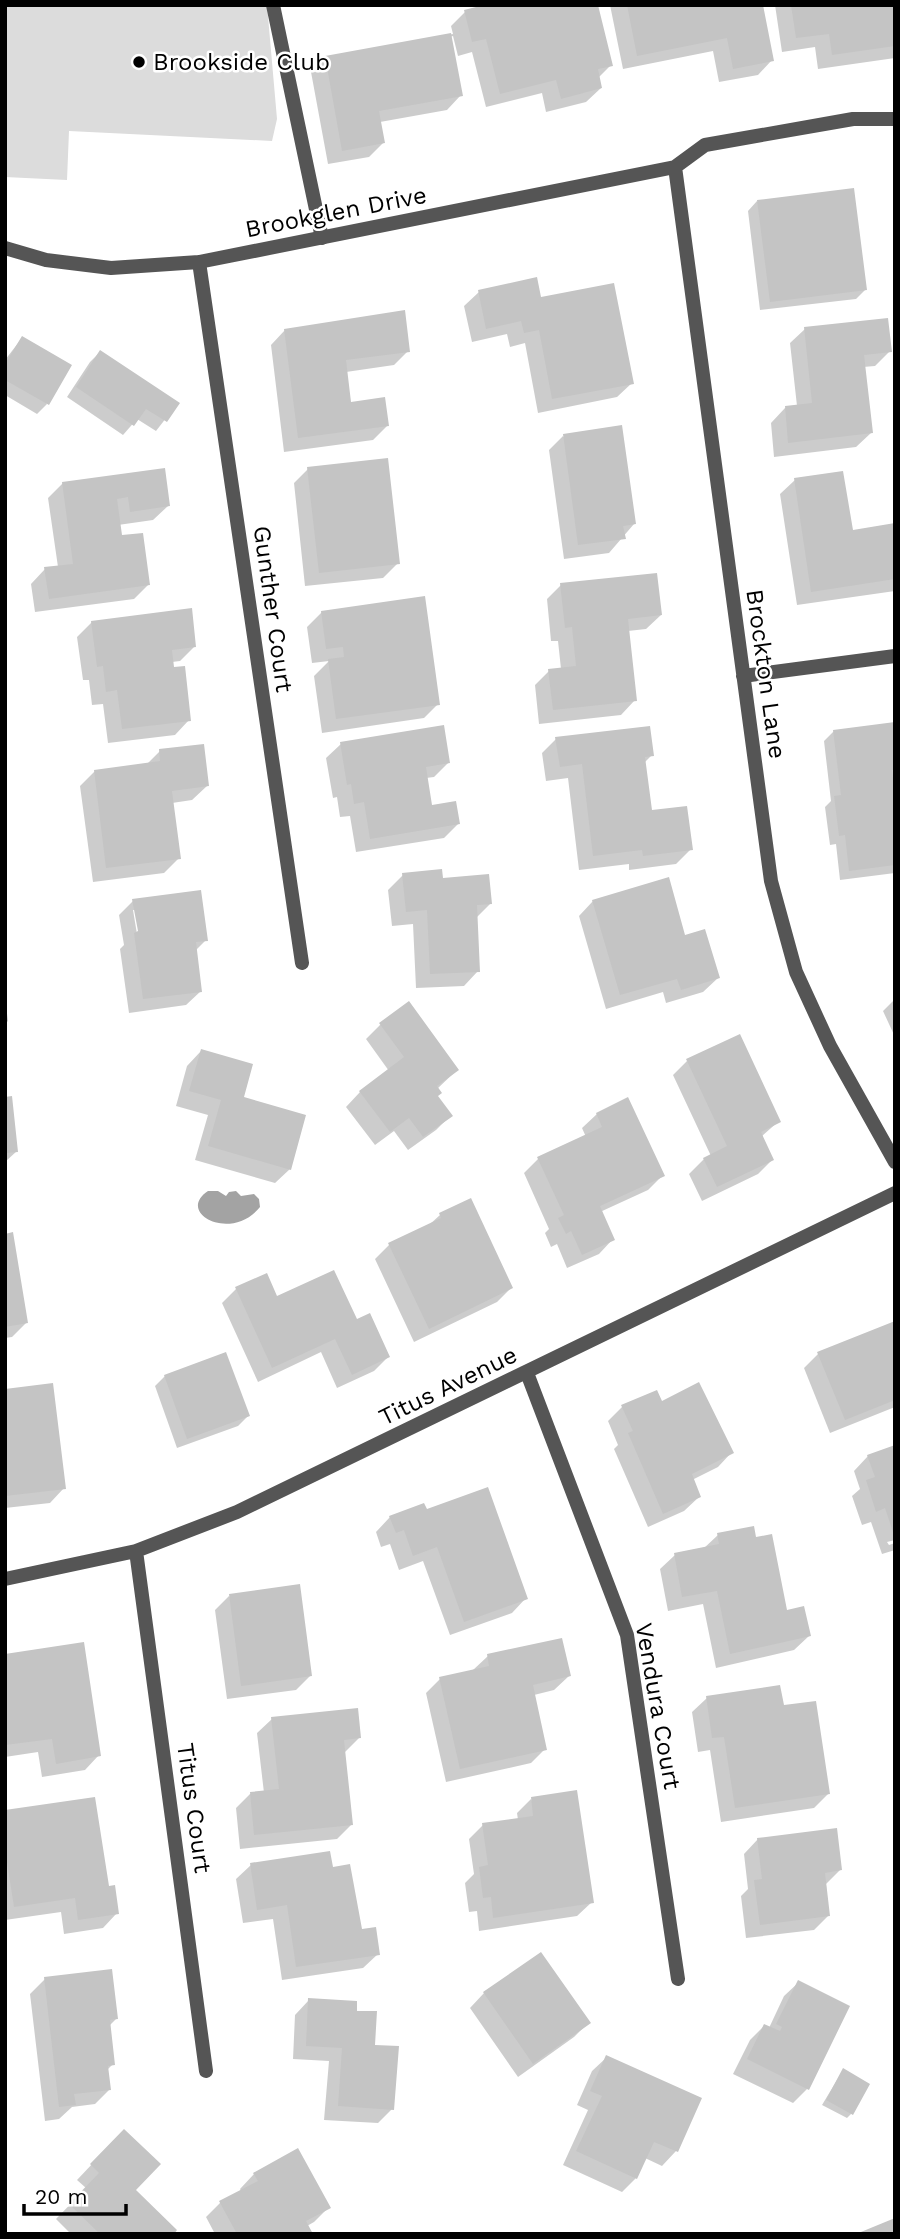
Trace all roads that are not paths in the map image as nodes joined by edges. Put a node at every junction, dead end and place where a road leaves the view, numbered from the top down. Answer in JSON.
{"nodes":[{"id":1,"x":273,"y":5,"type":"edge"},
{"id":2,"x":895,"y":119,"type":"edge"},
{"id":3,"x":675,"y":167,"type":"junction"},
{"id":4,"x":322,"y":238,"type":"junction"},
{"id":5,"x":5,"y":247,"type":"edge"},
{"id":6,"x":199,"y":262,"type":"junction"},
{"id":7,"x":895,"y":656,"type":"edge"},
{"id":8,"x":743,"y":676,"type":"junction"},
{"id":9,"x":302,"y":963,"type":"dead end"},
{"id":10,"x":895,"y":1162,"type":"edge"},
{"id":11,"x":895,"y":1193,"type":"edge"},
{"id":12,"x":527,"y":1373,"type":"junction"},
{"id":13,"x":136,"y":1550,"type":"junction"},
{"id":14,"x":5,"y":1579,"type":"edge"},
{"id":15,"x":678,"y":1979,"type":"dead end"},
{"id":16,"x":206,"y":2070,"type":"dead end"}],
"edges":[{"from":1,"to":4,"type":"street"},
{"from":2,"to":3,"type":"street"},
{"from":3,"to":4,"type":"street","name":"Brookglen Drive"},
{"from":3,"to":8,"type":"street","name":"Brockton Lane"},
{"from":4,"to":6,"type":"street","name":"Brookglen Drive"},
{"from":5,"to":6,"type":"street","name":"Brookglen Drive"},
{"from":6,"to":9,"type":"street","name":"Gunther Court"},
{"from":7,"to":8,"type":"street"},
{"from":8,"to":10,"type":"street","name":"Brockton Lane"},
{"from":11,"to":12,"type":"street","name":"Titus Avenue"},
{"from":12,"to":13,"type":"street","name":"Titus Avenue"},
{"from":12,"to":15,"type":"street","name":"Vendura Court"},
{"from":13,"to":14,"type":"street","name":"Titus Avenue"},
{"from":13,"to":16,"type":"street","name":"Titus Court"}]}
